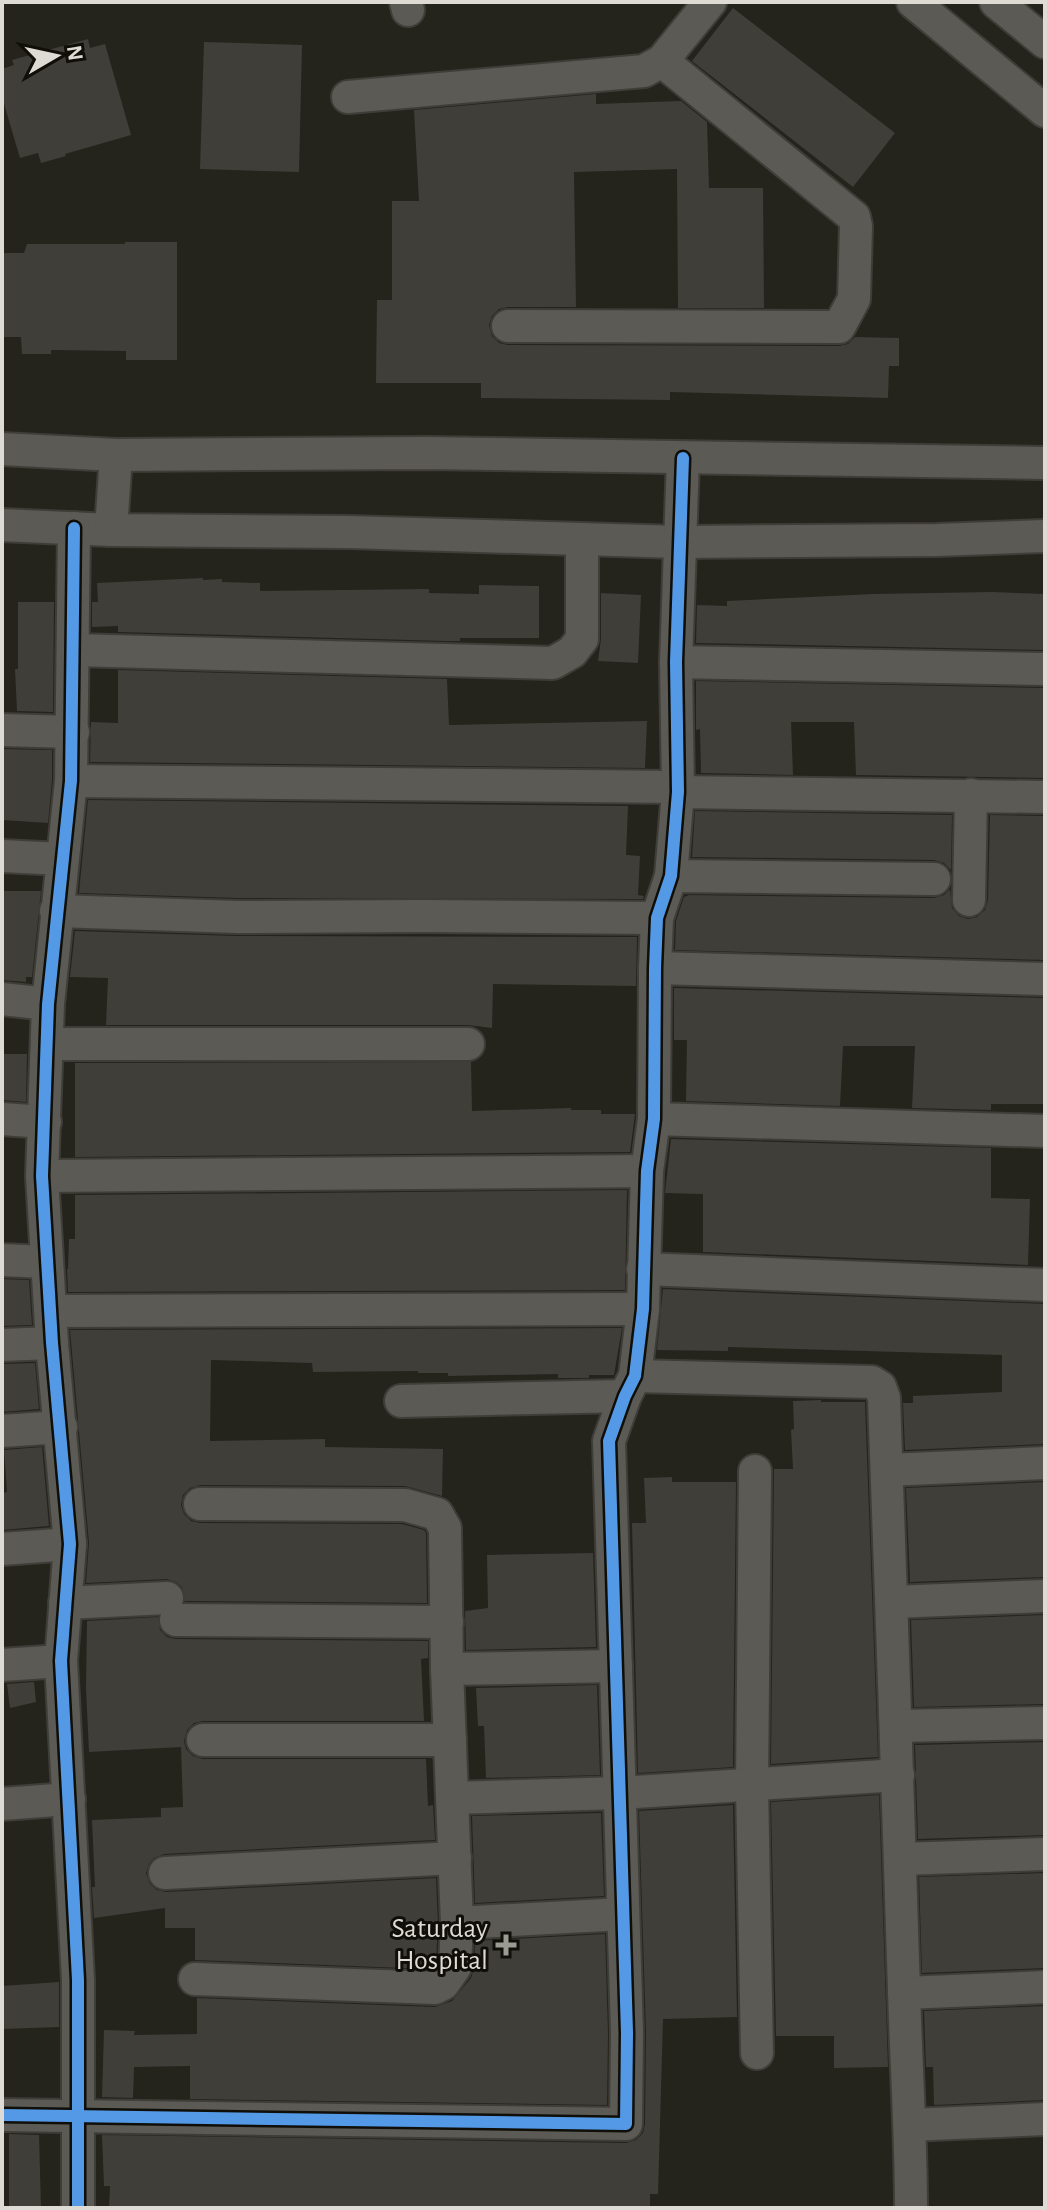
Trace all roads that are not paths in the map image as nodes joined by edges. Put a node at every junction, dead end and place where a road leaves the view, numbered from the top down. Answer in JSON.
{"nodes":[{"id":1,"x":710,"y":2,"type":"edge"},
{"id":2,"x":913,"y":2,"type":"edge"},
{"id":3,"x":996,"y":2,"type":"edge"},
{"id":4,"x":1045,"y":42,"type":"edge"},
{"id":5,"x":662,"y":61,"type":"junction"},
{"id":6,"x":348,"y":97,"type":"dead end"},
{"id":7,"x":1045,"y":111,"type":"edge"},
{"id":8,"x":508,"y":326,"type":"dead end"},
{"id":9,"x":2,"y":449,"type":"edge"},
{"id":10,"x":116,"y":455,"type":"junction"},
{"id":11,"x":683,"y":458,"type":"junction"},
{"id":12,"x":1045,"y":463,"type":"edge"},
{"id":13,"x":2,"y":525,"type":"edge"},
{"id":14,"x":74,"y":528,"type":"junction"},
{"id":15,"x":111,"y":530,"type":"junction"},
{"id":16,"x":1045,"y":536,"type":"edge"},
{"id":17,"x":582,"y":539,"type":"junction"},
{"id":18,"x":679,"y":542,"type":"junction"},
{"id":19,"x":74,"y":650,"type":"junction"},
{"id":20,"x":676,"y":662,"type":"junction"},
{"id":21,"x":1045,"y":669,"type":"edge"},
{"id":22,"x":2,"y":730,"type":"edge"},
{"id":23,"x":73,"y":732,"type":"junction"},
{"id":24,"x":71,"y":781,"type":"junction"},
{"id":25,"x":677,"y":789,"type":"junction"},
{"id":26,"x":971,"y":795,"type":"junction"},
{"id":27,"x":1045,"y":797,"type":"edge"},
{"id":28,"x":2,"y":856,"type":"edge"},
{"id":29,"x":62,"y":859,"type":"junction"},
{"id":30,"x":671,"y":876,"type":"junction"},
{"id":31,"x":934,"y":879,"type":"dead end"},
{"id":32,"x":969,"y":900,"type":"dead end"},
{"id":33,"x":56,"y":911,"type":"junction"},
{"id":34,"x":657,"y":918,"type":"junction"},
{"id":35,"x":655,"y":968,"type":"junction"},
{"id":36,"x":1045,"y":979,"type":"edge"},
{"id":37,"x":2,"y":999,"type":"edge"},
{"id":38,"x":48,"y":1004,"type":"junction"},
{"id":39,"x":47,"y":1044,"type":"junction"},
{"id":40,"x":468,"y":1044,"type":"dead end"},
{"id":41,"x":2,"y":1119,"type":"edge"},
{"id":42,"x":654,"y":1119,"type":"junction"},
{"id":43,"x":45,"y":1122,"type":"junction"},
{"id":44,"x":1045,"y":1131,"type":"edge"},
{"id":45,"x":647,"y":1171,"type":"junction"},
{"id":46,"x":42,"y":1176,"type":"junction"},
{"id":47,"x":2,"y":1260,"type":"edge"},
{"id":48,"x":46,"y":1262,"type":"junction"},
{"id":49,"x":643,"y":1269,"type":"junction"},
{"id":50,"x":1045,"y":1285,"type":"edge"},
{"id":51,"x":643,"y":1309,"type":"junction"},
{"id":52,"x":51,"y":1311,"type":"junction"},
{"id":53,"x":52,"y":1343,"type":"junction"},
{"id":54,"x":2,"y":1345,"type":"edge"},
{"id":55,"x":630,"y":1386,"type":"junction"},
{"id":56,"x":401,"y":1401,"type":"dead end"},
{"id":57,"x":61,"y":1427,"type":"junction"},
{"id":58,"x":2,"y":1431,"type":"edge"},
{"id":59,"x":1045,"y":1463,"type":"edge"},
{"id":60,"x":887,"y":1470,"type":"junction"},
{"id":61,"x":755,"y":1471,"type":"dead end"},
{"id":62,"x":200,"y":1504,"type":"dead end"},
{"id":63,"x":70,"y":1544,"type":"junction"},
{"id":64,"x":2,"y":1549,"type":"edge"},
{"id":65,"x":1045,"y":1596,"type":"edge"},
{"id":66,"x":892,"y":1602,"type":"junction"},
{"id":67,"x":65,"y":1603,"type":"junction"},
{"id":68,"x":447,"y":1622,"type":"junction"},
{"id":69,"x":61,"y":1661,"type":"junction"},
{"id":70,"x":2,"y":1665,"type":"edge"},
{"id":71,"x":616,"y":1666,"type":"junction"},
{"id":72,"x":447,"y":1669,"type":"junction"},
{"id":73,"x":1045,"y":1723,"type":"edge"},
{"id":74,"x":897,"y":1726,"type":"junction"},
{"id":75,"x":203,"y":1740,"type":"dead end"},
{"id":76,"x":450,"y":1740,"type":"junction"},
{"id":77,"x":898,"y":1775,"type":"junction"},
{"id":78,"x":752,"y":1785,"type":"junction"},
{"id":79,"x":620,"y":1793,"type":"junction"},
{"id":80,"x":453,"y":1798,"type":"junction"},
{"id":81,"x":69,"y":1799,"type":"junction"},
{"id":82,"x":2,"y":1804,"type":"edge"},
{"id":83,"x":1045,"y":1854,"type":"edge"},
{"id":84,"x":455,"y":1858,"type":"junction"},
{"id":85,"x":901,"y":1859,"type":"junction"},
{"id":86,"x":165,"y":1873,"type":"dead end"},
{"id":87,"x":623,"y":1914,"type":"junction"},
{"id":88,"x":457,"y":1923,"type":"junction"},
{"id":89,"x":195,"y":1979,"type":"dead end"},
{"id":90,"x":1045,"y":1987,"type":"edge"},
{"id":91,"x":904,"y":1993,"type":"junction"},
{"id":92,"x":757,"y":2053,"type":"dead end"},
{"id":93,"x":2,"y":2115,"type":"edge"},
{"id":94,"x":77,"y":2117,"type":"junction"},
{"id":95,"x":1045,"y":2119,"type":"edge"},
{"id":96,"x":910,"y":2125,"type":"junction"},
{"id":97,"x":78,"y":2208,"type":"edge"},
{"id":98,"x":911,"y":2208,"type":"edge"}],
"edges":[{"from":1,"to":5,"type":"street"},
{"from":2,"to":7,"type":"street"},
{"from":3,"to":4,"type":"street"},
{"from":5,"to":6,"type":"street"},
{"from":5,"to":8,"type":"street"},
{"from":9,"to":10,"type":"street"},
{"from":10,"to":11,"type":"street"},
{"from":10,"to":15,"type":"street"},
{"from":11,"to":12,"type":"street"},
{"from":11,"to":18,"type":"street"},
{"from":13,"to":14,"type":"street"},
{"from":14,"to":15,"type":"street"},
{"from":14,"to":19,"type":"street"},
{"from":15,"to":17,"type":"street"},
{"from":16,"to":18,"type":"street"},
{"from":17,"to":18,"type":"street"},
{"from":17,"to":19,"type":"street"},
{"from":18,"to":20,"type":"street"},
{"from":19,"to":23,"type":"street"},
{"from":20,"to":21,"type":"street"},
{"from":20,"to":25,"type":"street"},
{"from":22,"to":23,"type":"street"},
{"from":23,"to":24,"type":"street"},
{"from":24,"to":25,"type":"street"},
{"from":24,"to":29,"type":"street"},
{"from":25,"to":26,"type":"street"},
{"from":25,"to":30,"type":"street"},
{"from":26,"to":27,"type":"street"},
{"from":26,"to":32,"type":"street"},
{"from":28,"to":29,"type":"street"},
{"from":29,"to":33,"type":"street"},
{"from":30,"to":31,"type":"street"},
{"from":30,"to":34,"type":"street"},
{"from":33,"to":34,"type":"street"},
{"from":33,"to":38,"type":"street"},
{"from":34,"to":35,"type":"street"},
{"from":35,"to":36,"type":"street"},
{"from":35,"to":42,"type":"street"},
{"from":37,"to":38,"type":"street"},
{"from":38,"to":39,"type":"street"},
{"from":39,"to":40,"type":"street"},
{"from":39,"to":43,"type":"street"},
{"from":41,"to":43,"type":"street"},
{"from":42,"to":44,"type":"street"},
{"from":42,"to":45,"type":"street"},
{"from":43,"to":46,"type":"street"},
{"from":45,"to":46,"type":"street"},
{"from":45,"to":49,"type":"street"},
{"from":46,"to":48,"type":"street"},
{"from":47,"to":48,"type":"street"},
{"from":48,"to":52,"type":"street"},
{"from":49,"to":50,"type":"street"},
{"from":49,"to":51,"type":"street"},
{"from":51,"to":52,"type":"street"},
{"from":51,"to":55,"type":"street"},
{"from":52,"to":53,"type":"street"},
{"from":53,"to":54,"type":"street"},
{"from":53,"to":57,"type":"street"},
{"from":55,"to":56,"type":"street"},
{"from":55,"to":60,"type":"street"},
{"from":55,"to":71,"type":"street"},
{"from":57,"to":58,"type":"street"},
{"from":57,"to":63,"type":"street"},
{"from":59,"to":60,"type":"street"},
{"from":60,"to":66,"type":"street"},
{"from":61,"to":78,"type":"street"},
{"from":62,"to":68,"type":"street"},
{"from":63,"to":64,"type":"street"},
{"from":63,"to":67,"type":"street"},
{"from":65,"to":66,"type":"street"},
{"from":66,"to":74,"type":"street"},
{"from":67,"to":68,"type":"street"},
{"from":67,"to":69,"type":"street"},
{"from":68,"to":72,"type":"street"},
{"from":69,"to":70,"type":"street"},
{"from":69,"to":81,"type":"street"},
{"from":71,"to":72,"type":"street"},
{"from":71,"to":79,"type":"street"},
{"from":72,"to":76,"type":"street"},
{"from":73,"to":74,"type":"street"},
{"from":74,"to":77,"type":"street"},
{"from":75,"to":76,"type":"street"},
{"from":76,"to":80,"type":"street"},
{"from":77,"to":78,"type":"street"},
{"from":77,"to":85,"type":"street"},
{"from":78,"to":79,"type":"street"},
{"from":78,"to":92,"type":"street"},
{"from":79,"to":80,"type":"street"},
{"from":79,"to":87,"type":"street"},
{"from":80,"to":84,"type":"street"},
{"from":81,"to":82,"type":"street"},
{"from":81,"to":94,"type":"street"},
{"from":83,"to":85,"type":"street"},
{"from":84,"to":86,"type":"street"},
{"from":84,"to":88,"type":"street"},
{"from":85,"to":91,"type":"street"},
{"from":87,"to":88,"type":"street"},
{"from":87,"to":94,"type":"street"},
{"from":88,"to":89,"type":"street"},
{"from":90,"to":91,"type":"street"},
{"from":91,"to":96,"type":"street"},
{"from":93,"to":94,"type":"street"},
{"from":94,"to":97,"type":"street"},
{"from":95,"to":96,"type":"street"},
{"from":96,"to":98,"type":"street"}]}
